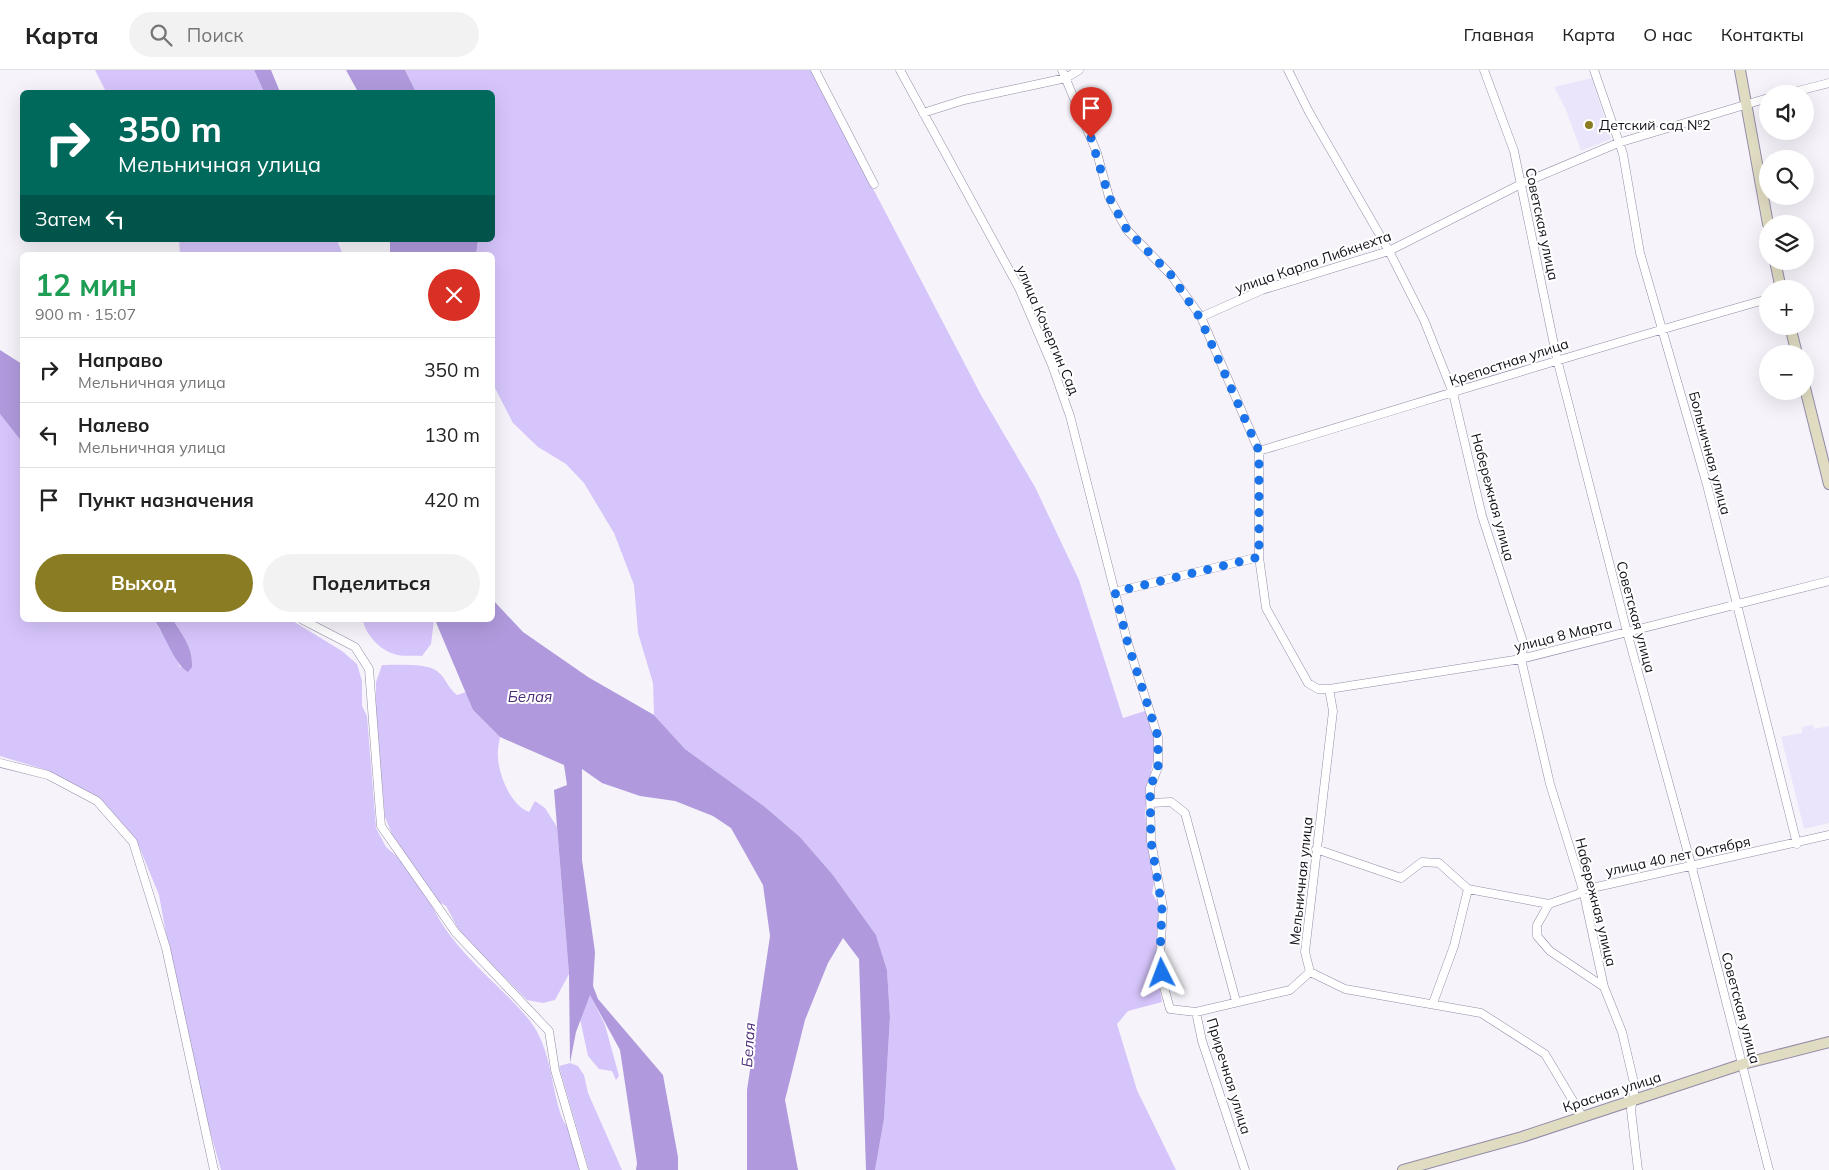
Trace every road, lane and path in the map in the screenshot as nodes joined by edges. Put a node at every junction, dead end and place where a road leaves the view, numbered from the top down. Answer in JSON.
{"nodes":[{"id":1,"x":815,"y":70,"type":"edge"},
{"id":2,"x":900,"y":70,"type":"edge"},
{"id":3,"x":1062,"y":70,"type":"edge"},
{"id":4,"x":1079,"y":70,"type":"edge"},
{"id":5,"x":1288,"y":70,"type":"edge"},
{"id":6,"x":1484,"y":70,"type":"edge"},
{"id":7,"x":1594,"y":70,"type":"edge"},
{"id":8,"x":1740,"y":70,"type":"edge"},
{"id":9,"x":1066,"y":78,"type":"junction"},
{"id":10,"x":1829,"y":83,"type":"edge"},
{"id":11,"x":1814,"y":87,"type":"edge"},
{"id":12,"x":1759,"y":100,"type":"edge"},
{"id":13,"x":1745,"y":104,"type":"junction"},
{"id":14,"x":923,"y":113,"type":"junction"},
{"id":15,"x":1618,"y":143,"type":"junction"},
{"id":16,"x":874,"y":184,"type":"dead end"},
{"id":17,"x":1521,"y":184,"type":"junction"},
{"id":18,"x":1766,"y":215,"type":"edge"},
{"id":19,"x":1389,"y":251,"type":"junction"},
{"id":20,"x":1759,"y":301,"type":"edge"},
{"id":21,"x":1200,"y":318,"type":"junction"},
{"id":22,"x":1662,"y":328,"type":"junction"},
{"id":23,"x":1557,"y":360,"type":"junction"},
{"id":24,"x":1453,"y":393,"type":"junction"},
{"id":25,"x":1808,"y":400,"type":"edge"},
{"id":26,"x":1259,"y":451,"type":"junction"},
{"id":27,"x":1829,"y":484,"type":"edge"},
{"id":28,"x":1259,"y":557,"type":"junction"},
{"id":29,"x":1829,"y":581,"type":"edge"},
{"id":30,"x":1115,"y":592,"type":"junction"},
{"id":31,"x":1737,"y":606,"type":"junction"},
{"id":32,"x":307,"y":622,"type":"edge"},
{"id":33,"x":1627,"y":632,"type":"junction"},
{"id":34,"x":1520,"y":660,"type":"junction"},
{"id":35,"x":1329,"y":689,"type":"junction"},
{"id":36,"x":0,"y":763,"type":"edge"},
{"id":37,"x":1151,"y":803,"type":"junction"},
{"id":38,"x":1829,"y":835,"type":"edge"},
{"id":39,"x":1798,"y":844,"type":"junction"},
{"id":40,"x":1316,"y":849,"type":"junction"},
{"id":41,"x":1691,"y":864,"type":"junction"},
{"id":42,"x":1468,"y":889,"type":"junction"},
{"id":43,"x":1583,"y":890,"type":"junction"},
{"id":44,"x":1548,"y":904,"type":"junction"},
{"id":45,"x":1310,"y":972,"type":"junction"},
{"id":46,"x":1604,"y":987,"type":"junction"},
{"id":47,"x":1236,"y":1001,"type":"junction"},
{"id":48,"x":1433,"y":1003,"type":"junction"},
{"id":49,"x":1196,"y":1012,"type":"junction"},
{"id":50,"x":1829,"y":1042,"type":"edge"},
{"id":51,"x":1743,"y":1064,"type":"junction"},
{"id":52,"x":1634,"y":1100,"type":"junction"},
{"id":53,"x":1582,"y":1116,"type":"junction"},
{"id":54,"x":214,"y":1170,"type":"edge"},
{"id":55,"x":584,"y":1170,"type":"edge"},
{"id":56,"x":1245,"y":1170,"type":"edge"},
{"id":57,"x":1403,"y":1170,"type":"edge"},
{"id":58,"x":1636,"y":1170,"type":"edge"},
{"id":59,"x":1769,"y":1170,"type":"edge"}],
"edges":[{"from":1,"to":16,"type":"street"},
{"from":2,"to":14,"type":"street","name":"улица Кочергин Сад"},
{"from":3,"to":9,"type":"street"},
{"from":4,"to":9,"type":"street"},
{"from":5,"to":19,"type":"street","name":"Набережная улица"},
{"from":6,"to":17,"type":"street","name":"Советская улица"},
{"from":7,"to":15,"type":"street","name":"Больничная улица"},
{"from":8,"to":13,"type":"street"},
{"from":9,"to":14,"type":"street"},
{"from":9,"to":21,"type":"street"},
{"from":10,"to":11,"type":"street"},
{"from":12,"to":13,"type":"street","name":"улица Карла Либкнехта"},
{"from":13,"to":15,"type":"street","name":"улица Карла Либкнехта"},
{"from":13,"to":18,"type":"street"},
{"from":14,"to":30,"type":"street","name":"улица Кочергин Сад"},
{"from":15,"to":17,"type":"street","name":"улица Карла Либкнехта"},
{"from":15,"to":22,"type":"street","name":"Больничная улица"},
{"from":17,"to":19,"type":"street","name":"улица Карла Либкнехта"},
{"from":17,"to":23,"type":"street","name":"Советская улица"},
{"from":19,"to":21,"type":"street","name":"улица Карла Либкнехта"},
{"from":19,"to":24,"type":"street","name":"Набережная улица"},
{"from":20,"to":22,"type":"street","name":"Крепостная улица"},
{"from":21,"to":26,"type":"street"},
{"from":22,"to":23,"type":"street","name":"Крепостная улица"},
{"from":22,"to":31,"type":"street","name":"Больничная улица"},
{"from":23,"to":24,"type":"street","name":"Крепостная улица"},
{"from":23,"to":33,"type":"street","name":"Советская улица"},
{"from":24,"to":26,"type":"street","name":"Крепостная улица"},
{"from":24,"to":34,"type":"street","name":"Набережная улица"},
{"from":25,"to":27,"type":"street"},
{"from":26,"to":28,"type":"street"},
{"from":28,"to":30,"type":"street"},
{"from":28,"to":35,"type":"street"},
{"from":29,"to":31,"type":"street","name":"улица 8 Марта"},
{"from":30,"to":37,"type":"street","name":"Приречная улица"},
{"from":31,"to":33,"type":"street","name":"улица 8 Марта"},
{"from":31,"to":39,"type":"street","name":"Больничная улица"},
{"from":32,"to":55,"type":"street"},
{"from":33,"to":34,"type":"street","name":"улица 8 Марта"},
{"from":33,"to":41,"type":"street","name":"Советская улица"},
{"from":34,"to":35,"type":"street","name":"улица 8 Марта"},
{"from":34,"to":43,"type":"street","name":"Набережная улица"},
{"from":35,"to":40,"type":"street","name":"Мельничная улица"},
{"from":36,"to":54,"type":"street"},
{"from":37,"to":47,"type":"street"},
{"from":37,"to":49,"type":"street","name":"Приречная улица"},
{"from":38,"to":39,"type":"street","name":"улица 40 лет Октября"},
{"from":39,"to":41,"type":"street","name":"улица 40 лет Октября"},
{"from":40,"to":42,"type":"street"},
{"from":40,"to":45,"type":"street","name":"Мельничная улица"},
{"from":41,"to":43,"type":"street","name":"улица 40 лет Октября"},
{"from":41,"to":51,"type":"street","name":"Советская улица"},
{"from":42,"to":44,"type":"street","name":"улица 40 лет Октября"},
{"from":42,"to":48,"type":"street"},
{"from":43,"to":44,"type":"street","name":"улица 40 лет Октября"},
{"from":43,"to":46,"type":"street","name":"Набережная улица"},
{"from":44,"to":46,"type":"street","name":"Набережная улица"},
{"from":45,"to":47,"type":"street"},
{"from":45,"to":48,"type":"street"},
{"from":46,"to":52,"type":"street","name":"Набережная улица"},
{"from":47,"to":49,"type":"street"},
{"from":48,"to":53,"type":"street"},
{"from":49,"to":56,"type":"street","name":"Приречная улица"},
{"from":50,"to":51,"type":"street","name":"Красная улица"},
{"from":51,"to":52,"type":"street","name":"Красная улица"},
{"from":51,"to":59,"type":"street","name":"Советская улица"},
{"from":52,"to":53,"type":"street","name":"Красная улица"},
{"from":52,"to":58,"type":"street","name":"Набережная улица"},
{"from":53,"to":57,"type":"street","name":"Красная улица"}]}
